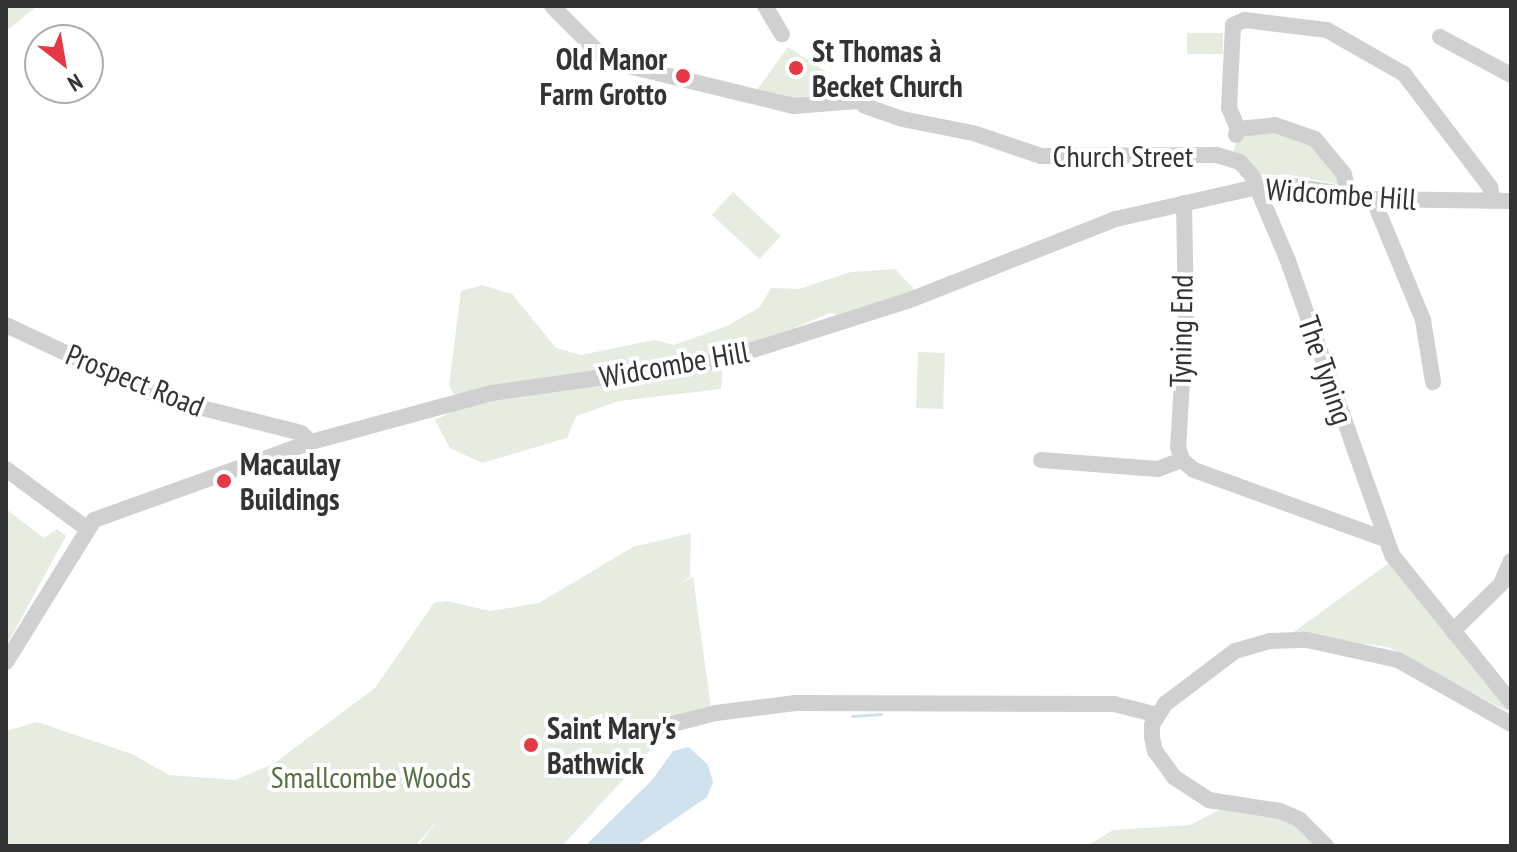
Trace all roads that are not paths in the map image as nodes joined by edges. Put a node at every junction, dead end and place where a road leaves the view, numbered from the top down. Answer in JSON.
{"nodes":[{"id":1,"x":552,"y":6,"type":"edge"},
{"id":2,"x":765,"y":6,"type":"edge"},
{"id":3,"x":782,"y":34,"type":"dead end"},
{"id":4,"x":1440,"y":37,"type":"dead end"},
{"id":5,"x":1511,"y":75,"type":"edge"},
{"id":6,"x":846,"y":88,"type":"dead end"},
{"id":7,"x":858,"y":101,"type":"junction"},
{"id":8,"x":1257,"y":187,"type":"junction"},
{"id":9,"x":1348,"y":195,"type":"junction"},
{"id":10,"x":1373,"y":199,"type":"junction"},
{"id":11,"x":1493,"y":201,"type":"junction"},
{"id":12,"x":1511,"y":201,"type":"edge"},
{"id":13,"x":1184,"y":203,"type":"junction"},
{"id":14,"x":6,"y":325,"type":"edge"},
{"id":15,"x":1433,"y":382,"type":"dead end"},
{"id":16,"x":311,"y":442,"type":"junction"},
{"id":17,"x":1041,"y":460,"type":"dead end"},
{"id":18,"x":1182,"y":460,"type":"junction"},
{"id":19,"x":6,"y":469,"type":"edge"},
{"id":20,"x":86,"y":528,"type":"junction"},
{"id":21,"x":1388,"y":547,"type":"junction"},
{"id":22,"x":1511,"y":561,"type":"edge"},
{"id":23,"x":1453,"y":631,"type":"junction"},
{"id":24,"x":6,"y":662,"type":"edge"},
{"id":25,"x":1511,"y":702,"type":"edge"},
{"id":26,"x":1157,"y":715,"type":"junction"},
{"id":27,"x":1511,"y":724,"type":"edge"},
{"id":28,"x":645,"y":731,"type":"dead end"},
{"id":29,"x":1326,"y":846,"type":"edge"}],
"edges":[{"from":1,"to":7,"type":"street"},
{"from":2,"to":3,"type":"street"},
{"from":4,"to":5,"type":"street"},
{"from":6,"to":7,"type":"street","name":"Church Street"},
{"from":7,"to":8,"type":"street","name":"Church Street"},
{"from":8,"to":9,"type":"street","name":"Widcombe Hill"},
{"from":8,"to":13,"type":"street","name":"Widcombe Hill"},
{"from":8,"to":21,"type":"street","name":"The Tyning"},
{"from":9,"to":10,"type":"street","name":"Widcombe Hill"},
{"from":9,"to":11,"type":"street"},
{"from":10,"to":11,"type":"street","name":"Widcombe Hill"},
{"from":10,"to":15,"type":"street"},
{"from":11,"to":12,"type":"street","name":"Widcombe Hill"},
{"from":13,"to":16,"type":"street","name":"Widcombe Hill"},
{"from":13,"to":18,"type":"street","name":"Tyning End"},
{"from":14,"to":16,"type":"street","name":"Prospect Road"},
{"from":16,"to":20,"type":"street","name":"Widcombe Hill"},
{"from":17,"to":18,"type":"street"},
{"from":18,"to":21,"type":"street"},
{"from":19,"to":20,"type":"street"},
{"from":20,"to":24,"type":"street","name":"Widcombe Hill"},
{"from":21,"to":23,"type":"street"},
{"from":22,"to":23,"type":"street"},
{"from":23,"to":25,"type":"street"},
{"from":26,"to":27,"type":"street"},
{"from":26,"to":28,"type":"street"},
{"from":26,"to":29,"type":"street"}]}
